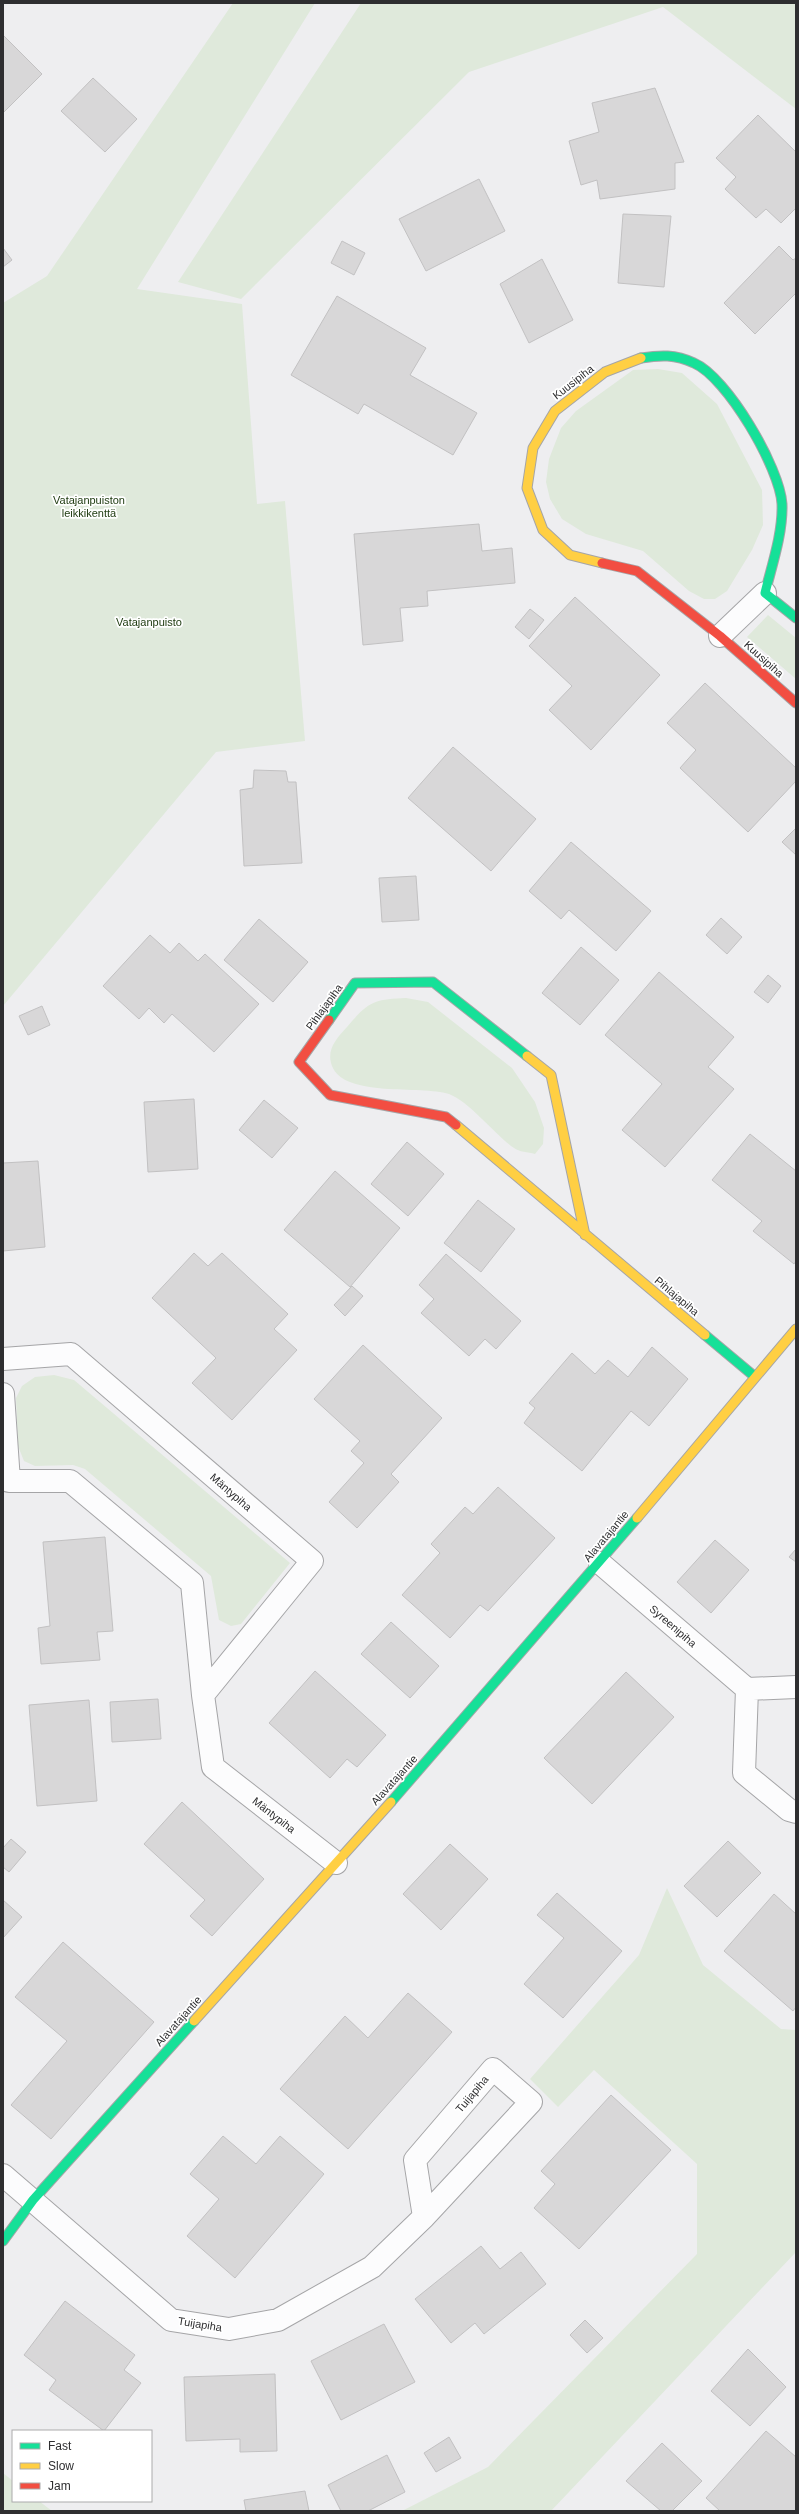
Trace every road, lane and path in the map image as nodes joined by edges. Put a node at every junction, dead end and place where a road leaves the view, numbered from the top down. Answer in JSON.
{"nodes":[{"id":1,"x":765,"y":593,"type":"junction"},
{"id":2,"x":796,"y":618,"type":"edge"},
{"id":3,"x":720,"y":636,"type":"junction"},
{"id":4,"x":796,"y":703,"type":"edge"},
{"id":5,"x":585,"y":1235,"type":"junction"},
{"id":6,"x":796,"y":1329,"type":"edge"},
{"id":7,"x":3,"y":1359,"type":"edge"},
{"id":8,"x":754,"y":1376,"type":"junction"},
{"id":9,"x":3,"y":1394,"type":"edge"},
{"id":10,"x":600,"y":1563,"type":"junction"},
{"id":11,"x":796,"y":1687,"type":"edge"},
{"id":12,"x":747,"y":1689,"type":"junction"},
{"id":13,"x":203,"y":1695,"type":"junction"},
{"id":14,"x":796,"y":1812,"type":"edge"},
{"id":15,"x":336,"y":1863,"type":"junction"},
{"id":16,"x":3,"y":2175,"type":"edge"},
{"id":17,"x":33,"y":2200,"type":"junction"},
{"id":18,"x":424,"y":2217,"type":"junction"},
{"id":19,"x":3,"y":2241,"type":"edge"}],
"edges":[{"from":1,"to":2,"type":"street"},
{"from":1,"to":3,"type":"street"},
{"from":1,"to":3,"type":"street","name":"Kuusipiha"},
{"from":3,"to":4,"type":"street","name":"Kuusipiha"},
{"from":5,"to":5,"type":"street","name":"Pihlajapiha"},
{"from":5,"to":8,"type":"street","name":"Pihlajapiha"},
{"from":6,"to":8,"type":"street","name":"Alavatajantie"},
{"from":7,"to":13,"type":"street","name":"Mäntypiha"},
{"from":8,"to":10,"type":"street","name":"Alavatajantie"},
{"from":9,"to":13,"type":"street","name":"Mäntypiha"},
{"from":10,"to":12,"type":"street","name":"Syreenipiha"},
{"from":10,"to":15,"type":"street","name":"Alavatajantie"},
{"from":11,"to":12,"type":"street"},
{"from":12,"to":14,"type":"street"},
{"from":13,"to":15,"type":"street","name":"Mäntypiha"},
{"from":15,"to":17,"type":"street","name":"Alavatajantie"},
{"from":16,"to":17,"type":"street","name":"Tuijapiha"},
{"from":17,"to":18,"type":"street","name":"Tuijapiha"},
{"from":17,"to":19,"type":"street","name":"Alavatajantie"},
{"from":18,"to":18,"type":"street","name":"Tuijapiha"}]}
